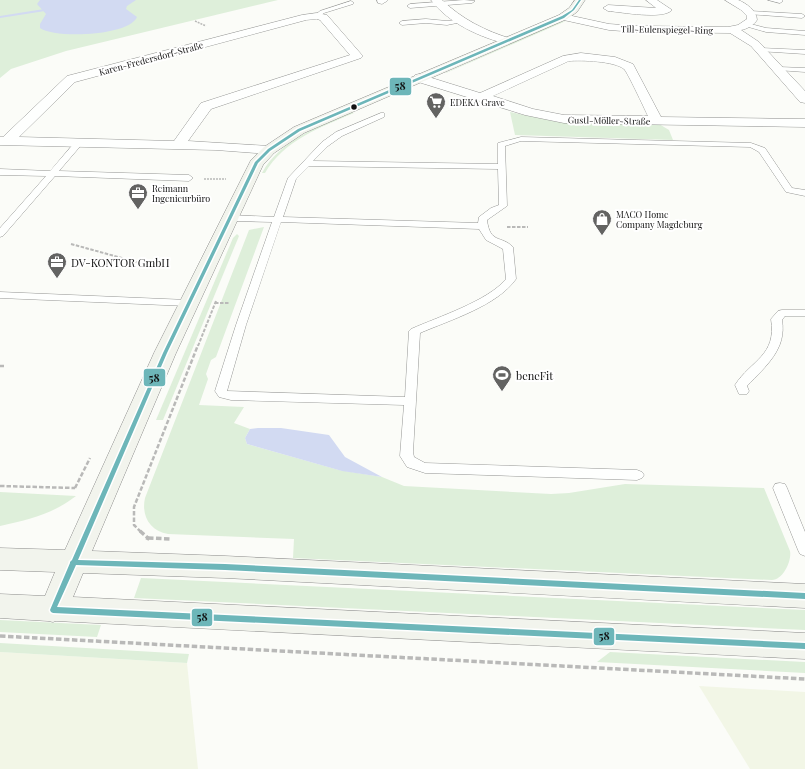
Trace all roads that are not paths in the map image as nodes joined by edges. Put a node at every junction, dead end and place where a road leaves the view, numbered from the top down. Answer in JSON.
{"nodes":[{"id":1,"x":580,"y":0,"type":"edge"},
{"id":2,"x":651,"y":0,"type":"edge"},
{"id":3,"x":730,"y":0,"type":"edge"},
{"id":4,"x":771,"y":0,"type":"edge"},
{"id":5,"x":472,"y":1,"type":"edge"},
{"id":6,"x":780,"y":1,"type":"edge"},
{"id":7,"x":438,"y":2,"type":"edge"},
{"id":8,"x":351,"y":4,"type":"dead end"},
{"id":9,"x":410,"y":6,"type":"dead end"},
{"id":10,"x":608,"y":8,"type":"dead end"},
{"id":11,"x":750,"y":13,"type":"junction"},
{"id":12,"x":317,"y":16,"type":"junction"},
{"id":13,"x":802,"y":16,"type":"dead end"},
{"id":14,"x":563,"y":17,"type":"junction"},
{"id":15,"x":464,"y":21,"type":"junction"},
{"id":16,"x":402,"y":23,"type":"dead end"},
{"id":17,"x":747,"y":25,"type":"junction"},
{"id":18,"x":732,"y":29,"type":"junction"},
{"id":19,"x":805,"y":33,"type":"edge"},
{"id":20,"x":508,"y":41,"type":"junction"},
{"id":21,"x":760,"y":50,"type":"junction"},
{"id":22,"x":805,"y":52,"type":"edge"},
{"id":23,"x":779,"y":69,"type":"junction"},
{"id":24,"x":805,"y":70,"type":"edge"},
{"id":25,"x":419,"y":78,"type":"junction"},
{"id":26,"x":481,"y":97,"type":"junction"},
{"id":27,"x":805,"y":99,"type":"edge"},
{"id":28,"x":382,"y":115,"type":"dead end"},
{"id":29,"x":658,"y":121,"type":"junction"},
{"id":30,"x":805,"y":123,"type":"edge"},
{"id":31,"x":3,"y":141,"type":"edge"},
{"id":32,"x":79,"y":143,"type":"junction"},
{"id":33,"x":178,"y":145,"type":"junction"},
{"id":34,"x":269,"y":150,"type":"junction"},
{"id":35,"x":306,"y":163,"type":"junction"},
{"id":36,"x":502,"y":167,"type":"junction"},
{"id":37,"x":0,"y":172,"type":"edge"},
{"id":38,"x":52,"y":173,"type":"junction"},
{"id":39,"x":188,"y":178,"type":"dead end"},
{"id":40,"x":805,"y":193,"type":"edge"},
{"id":41,"x":230,"y":218,"type":"junction"},
{"id":42,"x":279,"y":220,"type":"junction"},
{"id":43,"x":482,"y":226,"type":"junction"},
{"id":44,"x":0,"y":234,"type":"edge"},
{"id":45,"x":0,"y":295,"type":"edge"},
{"id":46,"x":188,"y":303,"type":"junction"},
{"id":47,"x":805,"y":313,"type":"edge"},
{"id":48,"x":743,"y":391,"type":"dead end"},
{"id":49,"x":411,"y":401,"type":"junction"},
{"id":50,"x":637,"y":474,"type":"dead end"},
{"id":51,"x":780,"y":488,"type":"dead end"},
{"id":52,"x":805,"y":550,"type":"edge"},
{"id":53,"x":0,"y":559,"type":"edge"},
{"id":54,"x":73,"y":562,"type":"junction"},
{"id":55,"x":805,"y":596,"type":"edge"},
{"id":56,"x":0,"y":606,"type":"edge"},
{"id":57,"x":53,"y":610,"type":"junction"},
{"id":58,"x":805,"y":646,"type":"edge"}],
"edges":[{"from":1,"to":14,"type":"street"},
{"from":2,"to":10,"type":"street"},
{"from":3,"to":11,"type":"street"},
{"from":4,"to":6,"type":"lane"},
{"from":5,"to":7,"type":"lane"},
{"from":7,"to":9,"type":"lane"},
{"from":7,"to":15,"type":"street"},
{"from":8,"to":12,"type":"lane","name":"Karen-Fredersdorf-Straße"},
{"from":11,"to":13,"type":"lane"},
{"from":11,"to":17,"type":"street"},
{"from":12,"to":31,"type":"street","name":"Karen-Fredersdorf-Straße"},
{"from":12,"to":33,"type":"street"},
{"from":14,"to":18,"type":"street","name":"Till-Eulenspiegel-Ring"},
{"from":14,"to":20,"type":"street"},
{"from":15,"to":16,"type":"lane"},
{"from":15,"to":20,"type":"street"},
{"from":17,"to":18,"type":"street","name":"Till-Eulenspiegel-Ring"},
{"from":17,"to":19,"type":"lane","name":"Till-Eulenspiegel-Ring"},
{"from":18,"to":21,"type":"street"},
{"from":20,"to":25,"type":"street"},
{"from":21,"to":22,"type":"lane"},
{"from":21,"to":23,"type":"street"},
{"from":23,"to":24,"type":"lane"},
{"from":23,"to":27,"type":"street"},
{"from":25,"to":26,"type":"street","name":"Gustl-Möller-Straße"},
{"from":25,"to":34,"type":"street"},
{"from":26,"to":29,"type":"street","name":"Gustl-Möller-Straße"},
{"from":26,"to":29,"type":"street"},
{"from":28,"to":35,"type":"lane"},
{"from":29,"to":30,"type":"street","name":"Gustl-Möller-Straße"},
{"from":31,"to":32,"type":"street"},
{"from":32,"to":33,"type":"street"},
{"from":32,"to":38,"type":"lane"},
{"from":33,"to":34,"type":"street"},
{"from":34,"to":41,"type":"street"},
{"from":35,"to":36,"type":"lane"},
{"from":35,"to":42,"type":"lane"},
{"from":36,"to":40,"type":"lane"},
{"from":36,"to":43,"type":"lane"},
{"from":37,"to":38,"type":"lane"},
{"from":38,"to":39,"type":"lane"},
{"from":38,"to":44,"type":"lane"},
{"from":41,"to":42,"type":"lane"},
{"from":41,"to":46,"type":"street"},
{"from":42,"to":43,"type":"lane"},
{"from":42,"to":49,"type":"lane"},
{"from":43,"to":49,"type":"lane"},
{"from":45,"to":46,"type":"lane"},
{"from":46,"to":54,"type":"street"},
{"from":47,"to":48,"type":"lane"},
{"from":49,"to":50,"type":"lane"},
{"from":51,"to":52,"type":"lane"},
{"from":53,"to":54,"type":"street"},
{"from":54,"to":55,"type":"street"},
{"from":54,"to":57,"type":"street"},
{"from":56,"to":57,"type":"street"},
{"from":57,"to":58,"type":"street"}]}
